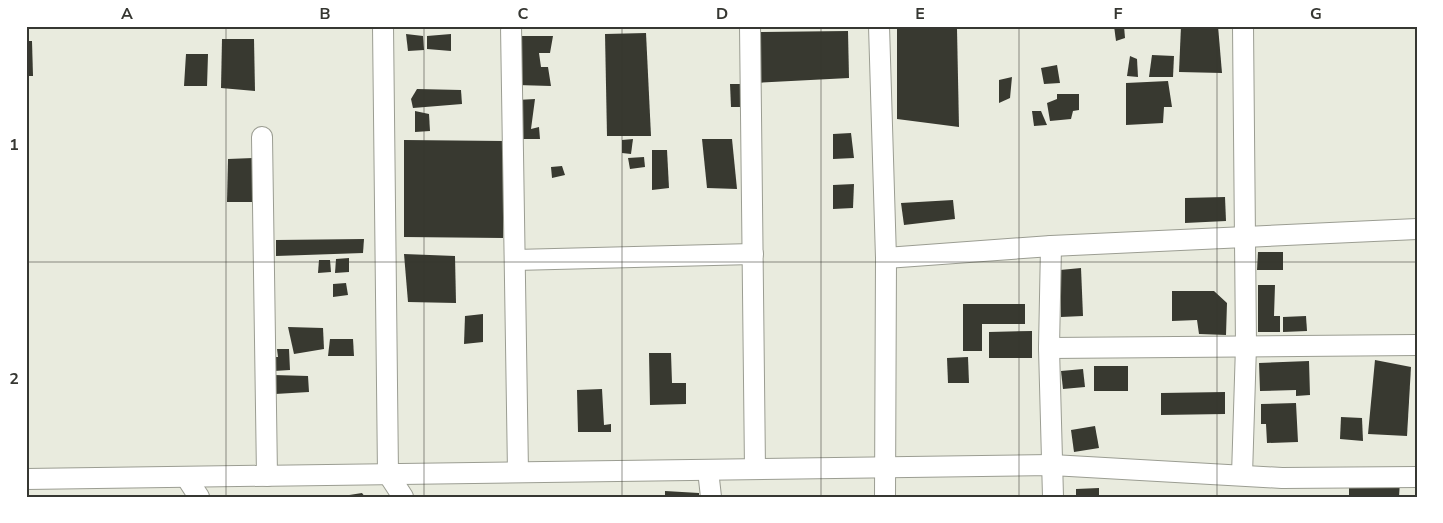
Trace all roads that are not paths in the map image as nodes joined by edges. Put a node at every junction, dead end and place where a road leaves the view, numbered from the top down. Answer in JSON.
{"nodes":[{"id":1,"x":383,"y":26,"type":"edge"},
{"id":2,"x":511,"y":26,"type":"edge"},
{"id":3,"x":750,"y":26,"type":"edge"},
{"id":4,"x":879,"y":26,"type":"edge"},
{"id":5,"x":1243,"y":26,"type":"edge"},
{"id":6,"x":262,"y":137,"type":"dead end"},
{"id":7,"x":1417,"y":229,"type":"edge"},
{"id":8,"x":1246,"y":236,"type":"junction"},
{"id":9,"x":1051,"y":246,"type":"junction"},
{"id":10,"x":752,"y":254,"type":"junction"},
{"id":11,"x":886,"y":258,"type":"junction"},
{"id":12,"x":515,"y":260,"type":"junction"},
{"id":13,"x":1417,"y":345,"type":"edge"},
{"id":14,"x":1246,"y":346,"type":"junction"},
{"id":15,"x":1049,"y":348,"type":"junction"},
{"id":16,"x":1052,"y":465,"type":"junction"},
{"id":17,"x":884,"y":467,"type":"junction"},
{"id":18,"x":755,"y":469,"type":"junction"},
{"id":19,"x":708,"y":470,"type":"junction"},
{"id":20,"x":518,"y":472,"type":"junction"},
{"id":21,"x":388,"y":474,"type":"junction"},
{"id":22,"x":1242,"y":475,"type":"junction"},
{"id":23,"x":267,"y":476,"type":"junction"},
{"id":24,"x":186,"y":477,"type":"junction"},
{"id":25,"x":1417,"y":477,"type":"edge"},
{"id":26,"x":26,"y":479,"type":"edge"},
{"id":27,"x":1282,"y":487,"type":"edge"},
{"id":28,"x":199,"y":497,"type":"edge"},
{"id":29,"x":403,"y":497,"type":"edge"},
{"id":30,"x":711,"y":497,"type":"edge"},
{"id":31,"x":884,"y":497,"type":"edge"},
{"id":32,"x":1053,"y":497,"type":"edge"}],
"edges":[{"from":1,"to":21,"type":"street"},
{"from":2,"to":12,"type":"street"},
{"from":3,"to":10,"type":"street"},
{"from":4,"to":11,"type":"street"},
{"from":5,"to":8,"type":"street"},
{"from":6,"to":23,"type":"street"},
{"from":7,"to":8,"type":"street"},
{"from":8,"to":9,"type":"street"},
{"from":8,"to":14,"type":"street"},
{"from":9,"to":11,"type":"street"},
{"from":9,"to":15,"type":"street"},
{"from":10,"to":12,"type":"street"},
{"from":10,"to":18,"type":"street"},
{"from":11,"to":17,"type":"street"},
{"from":12,"to":20,"type":"street"},
{"from":13,"to":14,"type":"street"},
{"from":14,"to":15,"type":"street"},
{"from":14,"to":22,"type":"street"},
{"from":15,"to":16,"type":"street"},
{"from":16,"to":17,"type":"street"},
{"from":16,"to":22,"type":"street"},
{"from":16,"to":32,"type":"street"},
{"from":17,"to":18,"type":"street"},
{"from":17,"to":31,"type":"street"},
{"from":18,"to":19,"type":"street"},
{"from":19,"to":20,"type":"street"},
{"from":19,"to":30,"type":"street"},
{"from":20,"to":21,"type":"street"},
{"from":21,"to":23,"type":"street"},
{"from":21,"to":29,"type":"street"},
{"from":22,"to":27,"type":"street"},
{"from":23,"to":24,"type":"street"},
{"from":24,"to":26,"type":"street"},
{"from":24,"to":28,"type":"street"},
{"from":25,"to":27,"type":"street"}]}
